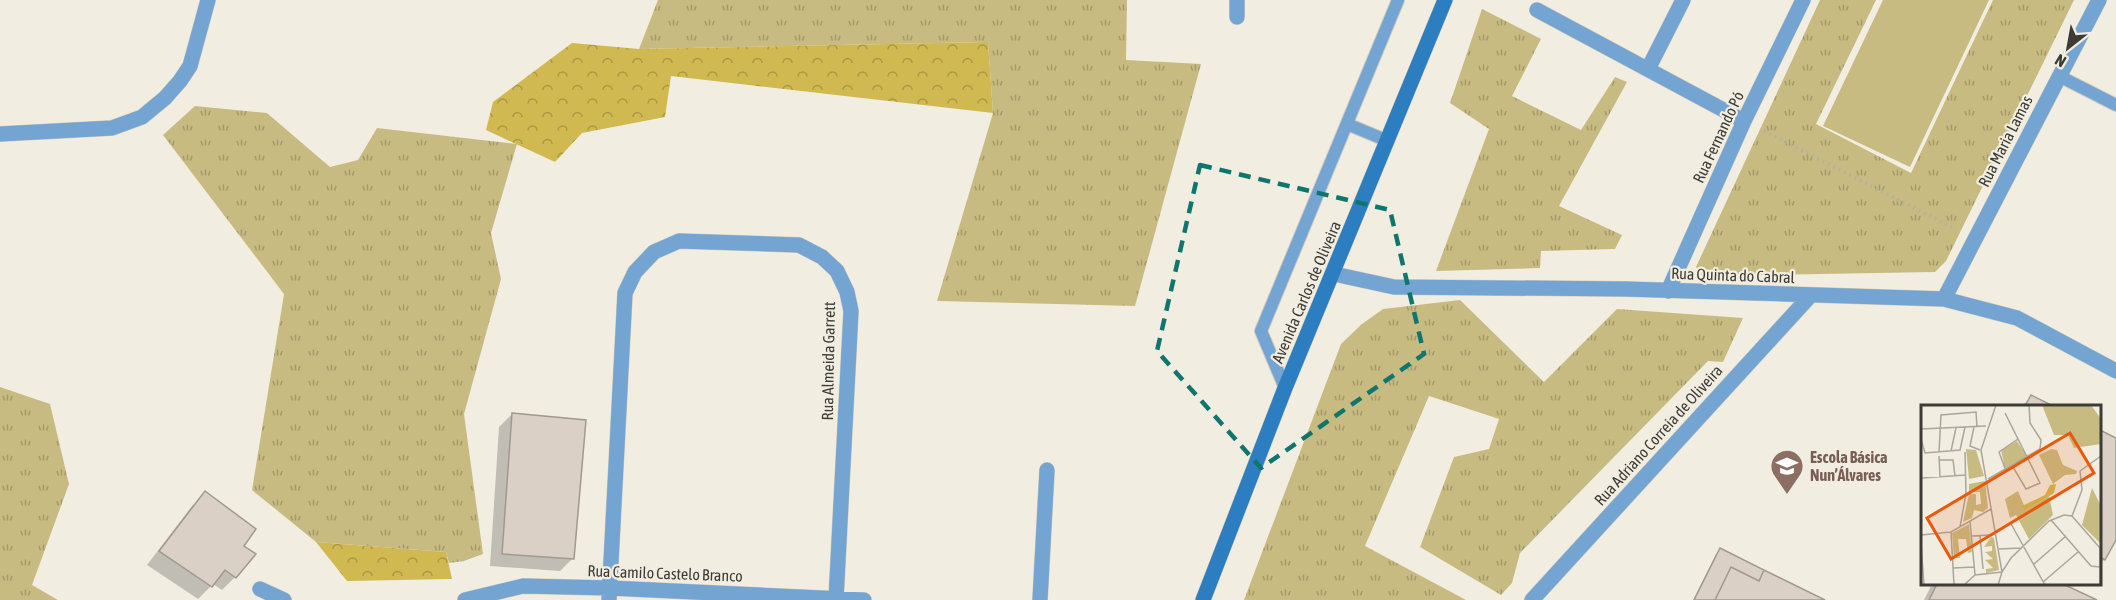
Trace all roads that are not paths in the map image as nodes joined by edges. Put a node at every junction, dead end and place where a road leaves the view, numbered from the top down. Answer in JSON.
{"nodes":[{"id":1,"x":208,"y":0,"type":"edge"},
{"id":2,"x":1237,"y":0,"type":"edge"},
{"id":3,"x":1398,"y":0,"type":"edge"},
{"id":4,"x":1445,"y":0,"type":"edge"},
{"id":5,"x":1683,"y":0,"type":"edge"},
{"id":6,"x":1803,"y":0,"type":"edge"},
{"id":7,"x":2099,"y":0,"type":"edge"},
{"id":8,"x":1537,"y":10,"type":"dead end"},
{"id":9,"x":1237,"y":17,"type":"dead end"},
{"id":10,"x":1648,"y":69,"type":"junction"},
{"id":11,"x":2059,"y":76,"type":"junction"},
{"id":12,"x":2116,"y":105,"type":"edge"},
{"id":13,"x":1744,"y":121,"type":"junction"},
{"id":14,"x":1347,"y":124,"type":"junction"},
{"id":15,"x":0,"y":134,"type":"edge"},
{"id":16,"x":1388,"y":141,"type":"junction"},
{"id":17,"x":1334,"y":274,"type":"junction"},
{"id":18,"x":1668,"y":291,"type":"junction"},
{"id":19,"x":1811,"y":295,"type":"junction"},
{"id":20,"x":1944,"y":299,"type":"junction"},
{"id":21,"x":2116,"y":371,"type":"edge"},
{"id":22,"x":1285,"y":388,"type":"junction"},
{"id":23,"x":1047,"y":470,"type":"dead end"},
{"id":24,"x":260,"y":589,"type":"dead end"},
{"id":25,"x":609,"y":594,"type":"edge"},
{"id":26,"x":836,"y":598,"type":"junction"},
{"id":27,"x":284,"y":600,"type":"edge"},
{"id":28,"x":465,"y":600,"type":"edge"},
{"id":29,"x":864,"y":600,"type":"edge"},
{"id":30,"x":1040,"y":600,"type":"edge"},
{"id":31,"x":1203,"y":600,"type":"edge"},
{"id":32,"x":1532,"y":600,"type":"edge"}],
"edges":[{"from":1,"to":15,"type":"street"},
{"from":2,"to":9,"type":"street"},
{"from":3,"to":14,"type":"lane"},
{"from":4,"to":16,"type":"main road","name":"Avenida Carlos de Oliveira"},
{"from":5,"to":10,"type":"street"},
{"from":6,"to":13,"type":"street","name":"Rua Fernando Pó"},
{"from":7,"to":11,"type":"street","name":"Rua Maria Lamas"},
{"from":8,"to":10,"type":"street"},
{"from":10,"to":13,"type":"street"},
{"from":11,"to":12,"type":"lane"},
{"from":11,"to":20,"type":"street","name":"Rua Maria Lamas"},
{"from":13,"to":18,"type":"street","name":"Rua Fernando Pó"},
{"from":14,"to":16,"type":"lane"},
{"from":14,"to":22,"type":"lane"},
{"from":16,"to":17,"type":"main road","name":"Avenida Carlos de Oliveira"},
{"from":17,"to":18,"type":"street","name":"Rua Quinta do Cabral"},
{"from":17,"to":22,"type":"main road","name":"Avenida Carlos de Oliveira"},
{"from":18,"to":19,"type":"street","name":"Rua Quinta do Cabral"},
{"from":19,"to":20,"type":"street","name":"Rua Quinta do Cabral"},
{"from":19,"to":32,"type":"street","name":"Rua Adriano Correia de Oliveira"},
{"from":20,"to":21,"type":"street","name":"Rua Quinta do Cabral"},
{"from":22,"to":31,"type":"main road","name":"Avenida Carlos de Oliveira"},
{"from":23,"to":30,"type":"street"},
{"from":24,"to":27,"type":"street"},
{"from":25,"to":26,"type":"street","name":"Rua Camilo Castelo Branco"},
{"from":25,"to":26,"type":"street","name":"Rua Almeida Garrett"},
{"from":25,"to":28,"type":"street","name":"Rua Camilo Castelo Branco"},
{"from":26,"to":29,"type":"street","name":"Rua Camilo Castelo Branco"}]}
